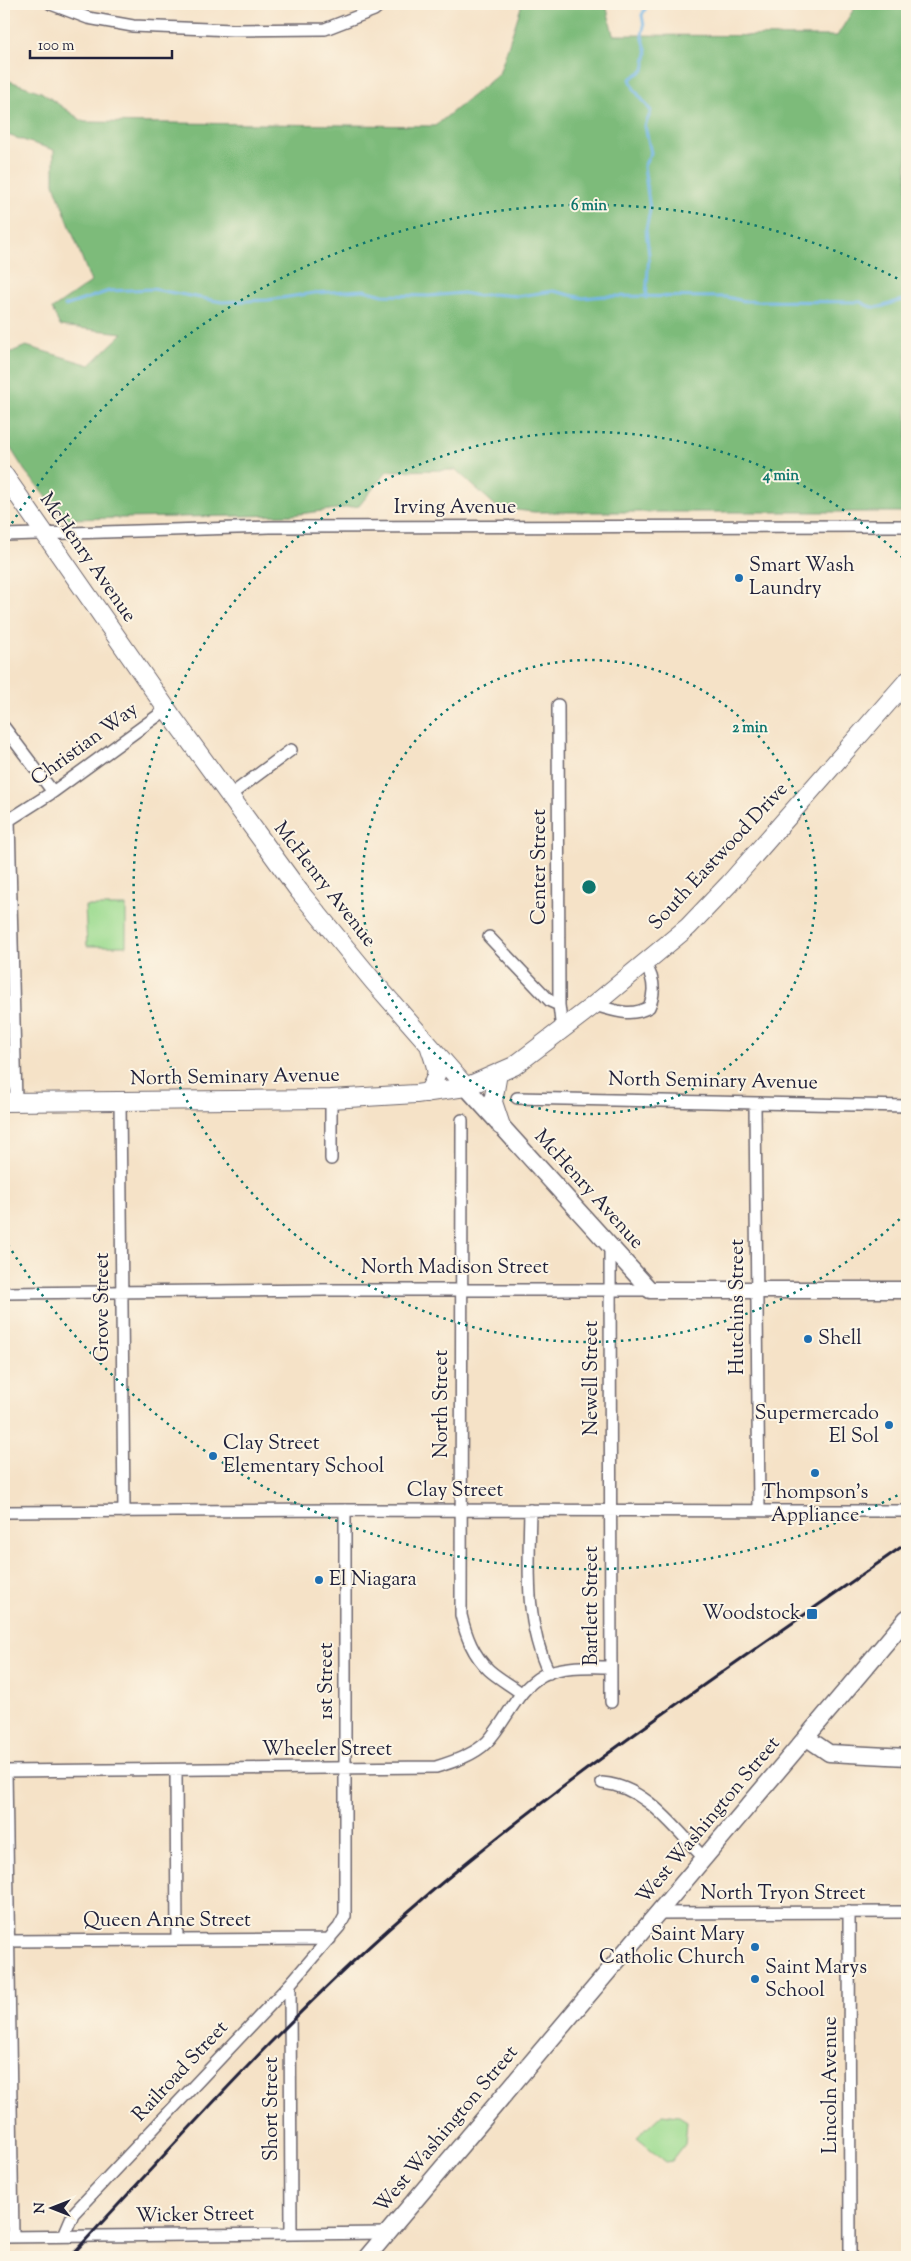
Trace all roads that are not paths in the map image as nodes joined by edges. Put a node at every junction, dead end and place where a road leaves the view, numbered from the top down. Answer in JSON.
{"nodes":[{"id":1,"x":51,"y":4,"type":"edge"},
{"id":2,"x":381,"y":4,"type":"edge"},
{"id":3,"x":4,"y":475,"type":"edge"},
{"id":4,"x":907,"y":526,"type":"edge"},
{"id":5,"x":44,"y":533,"type":"junction"},
{"id":6,"x":4,"y":535,"type":"edge"},
{"id":7,"x":907,"y":681,"type":"edge"},
{"id":8,"x":558,"y":705,"type":"dead end"},
{"id":9,"x":167,"y":709,"type":"junction"},
{"id":10,"x":4,"y":727,"type":"edge"},
{"id":11,"x":291,"y":750,"type":"dead end"},
{"id":12,"x":53,"y":792,"type":"junction"},
{"id":13,"x":229,"y":796,"type":"junction"},
{"id":14,"x":6,"y":820,"type":"edge"},
{"id":15,"x":489,"y":937,"type":"dead end"},
{"id":16,"x":645,"y":964,"type":"junction"},
{"id":17,"x":559,"y":1005,"type":"junction"},
{"id":18,"x":594,"y":1005,"type":"junction"},
{"id":19,"x":562,"y":1030,"type":"junction"},
{"id":20,"x":429,"y":1045,"type":"junction"},
{"id":21,"x":498,"y":1073,"type":"junction"},
{"id":22,"x":466,"y":1087,"type":"junction"},
{"id":23,"x":427,"y":1093,"type":"junction"},
{"id":24,"x":517,"y":1098,"type":"dead end"},
{"id":25,"x":331,"y":1099,"type":"junction"},
{"id":26,"x":120,"y":1101,"type":"junction"},
{"id":27,"x":10,"y":1102,"type":"edge"},
{"id":28,"x":755,"y":1104,"type":"junction"},
{"id":29,"x":907,"y":1106,"type":"edge"},
{"id":30,"x":462,"y":1120,"type":"dead end"},
{"id":31,"x":501,"y":1126,"type":"junction"},
{"id":32,"x":332,"y":1159,"type":"dead end"},
{"id":33,"x":610,"y":1246,"type":"junction"},
{"id":34,"x":461,"y":1290,"type":"junction"},
{"id":35,"x":610,"y":1290,"type":"junction"},
{"id":36,"x":650,"y":1290,"type":"junction"},
{"id":37,"x":757,"y":1290,"type":"junction"},
{"id":38,"x":907,"y":1290,"type":"edge"},
{"id":39,"x":122,"y":1293,"type":"junction"},
{"id":40,"x":4,"y":1294,"type":"edge"},
{"id":41,"x":345,"y":1510,"type":"junction"},
{"id":42,"x":530,"y":1510,"type":"junction"},
{"id":43,"x":611,"y":1510,"type":"junction"},
{"id":44,"x":759,"y":1510,"type":"junction"},
{"id":45,"x":461,"y":1511,"type":"junction"},
{"id":46,"x":907,"y":1511,"type":"edge"},
{"id":47,"x":4,"y":1512,"type":"edge"},
{"id":48,"x":124,"y":1512,"type":"junction"},
{"id":49,"x":907,"y":1618,"type":"edge"},
{"id":50,"x":611,"y":1667,"type":"junction"},
{"id":51,"x":549,"y":1672,"type":"junction"},
{"id":52,"x":521,"y":1693,"type":"junction"},
{"id":53,"x":611,"y":1702,"type":"dead end"},
{"id":54,"x":807,"y":1738,"type":"junction"},
{"id":55,"x":907,"y":1757,"type":"edge"},
{"id":56,"x":346,"y":1769,"type":"junction"},
{"id":57,"x":176,"y":1770,"type":"junction"},
{"id":58,"x":5,"y":1771,"type":"edge"},
{"id":59,"x":602,"y":1783,"type":"dead end"},
{"id":60,"x":704,"y":1858,"type":"junction"},
{"id":61,"x":849,"y":1912,"type":"junction"},
{"id":62,"x":907,"y":1912,"type":"edge"},
{"id":63,"x":658,"y":1913,"type":"junction"},
{"id":64,"x":330,"y":1939,"type":"junction"},
{"id":65,"x":176,"y":1940,"type":"junction"},
{"id":66,"x":6,"y":1941,"type":"edge"},
{"id":67,"x":290,"y":1984,"type":"junction"},
{"id":68,"x":7,"y":2091,"type":"edge"},
{"id":69,"x":388,"y":2233,"type":"junction"},
{"id":70,"x":291,"y":2234,"type":"junction"},
{"id":71,"x":64,"y":2235,"type":"junction"},
{"id":72,"x":8,"y":2237,"type":"edge"},
{"id":73,"x":370,"y":2256,"type":"edge"},
{"id":74,"x":850,"y":2257,"type":"edge"}],
"edges":[{"from":1,"to":2,"type":"street"},
{"from":3,"to":5,"type":"main road","name":"McHenry Avenue"},
{"from":4,"to":5,"type":"street","name":"Irving Avenue"},
{"from":5,"to":6,"type":"street","name":"Irving Avenue"},
{"from":5,"to":9,"type":"main road","name":"McHenry Avenue"},
{"from":7,"to":16,"type":"main road","name":"South Eastwood Drive"},
{"from":8,"to":17,"type":"street","name":"Center Street"},
{"from":9,"to":12,"type":"street","name":"Christian Way"},
{"from":9,"to":13,"type":"main road","name":"McHenry Avenue"},
{"from":10,"to":12,"type":"street"},
{"from":11,"to":13,"type":"street"},
{"from":12,"to":14,"type":"street","name":"Christian Way"},
{"from":13,"to":20,"type":"main road","name":"McHenry Avenue"},
{"from":14,"to":27,"type":"street","name":"Christian Way"},
{"from":15,"to":17,"type":"street"},
{"from":16,"to":18,"type":"main road","name":"South Eastwood Drive"},
{"from":16,"to":18,"type":"street"},
{"from":17,"to":19,"type":"street","name":"Center Street"},
{"from":18,"to":19,"type":"main road","name":"South Eastwood Drive"},
{"from":19,"to":21,"type":"main road","name":"South Eastwood Drive"},
{"from":20,"to":22,"type":"main road","name":"McHenry Avenue"},
{"from":20,"to":23,"type":"main road"},
{"from":21,"to":22,"type":"main road","name":"South Eastwood Drive"},
{"from":21,"to":31,"type":"main road"},
{"from":22,"to":23,"type":"main road","name":"North Seminary Avenue"},
{"from":22,"to":31,"type":"main road","name":"McHenry Avenue"},
{"from":23,"to":25,"type":"main road","name":"North Seminary Avenue"},
{"from":24,"to":28,"type":"street","name":"North Seminary Avenue"},
{"from":25,"to":26,"type":"main road","name":"North Seminary Avenue"},
{"from":25,"to":32,"type":"street"},
{"from":26,"to":27,"type":"main road","name":"North Seminary Avenue"},
{"from":26,"to":39,"type":"street","name":"Grove Street"},
{"from":28,"to":29,"type":"street","name":"North Seminary Avenue"},
{"from":28,"to":37,"type":"street","name":"Hutchins Street"},
{"from":30,"to":34,"type":"street","name":"North Street"},
{"from":31,"to":33,"type":"main road","name":"McHenry Avenue"},
{"from":33,"to":35,"type":"street","name":"Newell Street"},
{"from":33,"to":36,"type":"main road","name":"McHenry Avenue"},
{"from":34,"to":35,"type":"street","name":"North Madison Street"},
{"from":34,"to":39,"type":"street","name":"North Madison Street"},
{"from":34,"to":45,"type":"street","name":"North Street"},
{"from":35,"to":36,"type":"street","name":"North Madison Street"},
{"from":35,"to":43,"type":"street","name":"Newell Street"},
{"from":36,"to":37,"type":"main road","name":"North Madison Street"},
{"from":37,"to":38,"type":"main road","name":"North Madison Street"},
{"from":37,"to":44,"type":"street","name":"Hutchins Street"},
{"from":39,"to":40,"type":"street","name":"North Madison Street"},
{"from":39,"to":48,"type":"street","name":"Grove Street"},
{"from":41,"to":45,"type":"street","name":"Clay Street"},
{"from":41,"to":48,"type":"street","name":"Clay Street"},
{"from":41,"to":56,"type":"street","name":"1st Street"},
{"from":42,"to":43,"type":"street","name":"Clay Street"},
{"from":42,"to":45,"type":"street","name":"Clay Street"},
{"from":42,"to":51,"type":"street"},
{"from":43,"to":44,"type":"street","name":"Clay Street"},
{"from":43,"to":50,"type":"street","name":"Bartlett Street"},
{"from":44,"to":46,"type":"street","name":"Clay Street"},
{"from":45,"to":52,"type":"street","name":"North Street"},
{"from":47,"to":48,"type":"street","name":"Clay Street"},
{"from":49,"to":54,"type":"main road","name":"West Washington Street"},
{"from":50,"to":51,"type":"street","name":"Wheeler Street"},
{"from":50,"to":53,"type":"street","name":"Bartlett Street"},
{"from":51,"to":52,"type":"street","name":"Wheeler Street"},
{"from":52,"to":56,"type":"street","name":"Wheeler Street"},
{"from":54,"to":55,"type":"main road"},
{"from":54,"to":60,"type":"main road","name":"West Washington Street"},
{"from":56,"to":57,"type":"street","name":"Wheeler Street"},
{"from":56,"to":64,"type":"street","name":"1st Street"},
{"from":57,"to":58,"type":"street","name":"Wheeler Street"},
{"from":57,"to":65,"type":"street"},
{"from":58,"to":66,"type":"street"},
{"from":59,"to":60,"type":"street"},
{"from":60,"to":63,"type":"main road","name":"West Washington Street"},
{"from":61,"to":62,"type":"street","name":"North Tryon Street"},
{"from":61,"to":63,"type":"street","name":"North Tryon Street"},
{"from":61,"to":74,"type":"street","name":"Lincoln Avenue"},
{"from":63,"to":69,"type":"main road","name":"West Washington Street"},
{"from":64,"to":65,"type":"street","name":"Queen Anne Street"},
{"from":64,"to":67,"type":"street","name":"Railroad Street"},
{"from":65,"to":66,"type":"street","name":"Queen Anne Street"},
{"from":66,"to":68,"type":"street"},
{"from":67,"to":70,"type":"street","name":"Short Street"},
{"from":67,"to":71,"type":"street","name":"Railroad Street"},
{"from":68,"to":72,"type":"street"},
{"from":69,"to":70,"type":"street","name":"Wicker Street"},
{"from":69,"to":73,"type":"main road","name":"West Washington Street"},
{"from":70,"to":71,"type":"street","name":"Wicker Street"},
{"from":71,"to":72,"type":"street","name":"Wicker Street"}]}
